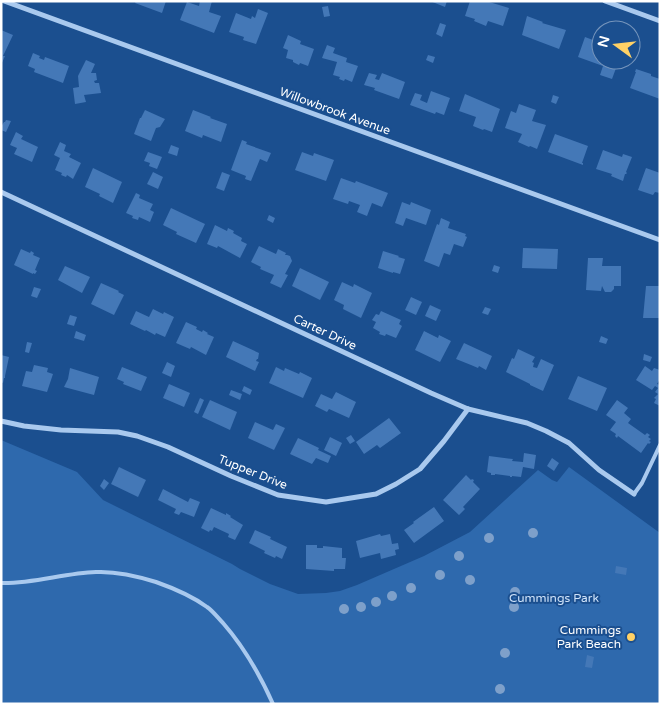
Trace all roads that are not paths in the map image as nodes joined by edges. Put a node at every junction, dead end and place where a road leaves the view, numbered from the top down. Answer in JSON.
{"nodes":[{"id":1,"x":4,"y":1,"type":"edge"},
{"id":2,"x":605,"y":1,"type":"edge"},
{"id":3,"x":660,"y":21,"type":"edge"},
{"id":4,"x":1,"y":192,"type":"edge"},
{"id":5,"x":660,"y":240,"type":"edge"},
{"id":6,"x":468,"y":409,"type":"junction"},
{"id":7,"x":1,"y":421,"type":"edge"},
{"id":8,"x":660,"y":446,"type":"edge"},
{"id":9,"x":634,"y":494,"type":"joint"},
{"id":10,"x":1,"y":583,"type":"edge"},
{"id":11,"x":273,"y":704,"type":"edge"}],
"edges":[{"from":1,"to":5,"type":"street","name":"Willowbrook Avenue"},
{"from":2,"to":3,"type":"street"},
{"from":4,"to":6,"type":"street","name":"Carter Drive"},
{"from":6,"to":7,"type":"street","name":"Tupper Drive"},
{"from":6,"to":9,"type":"street","name":"Carter Drive"},
{"from":8,"to":9,"type":"lane"},
{"from":10,"to":11,"type":"lane"}]}
